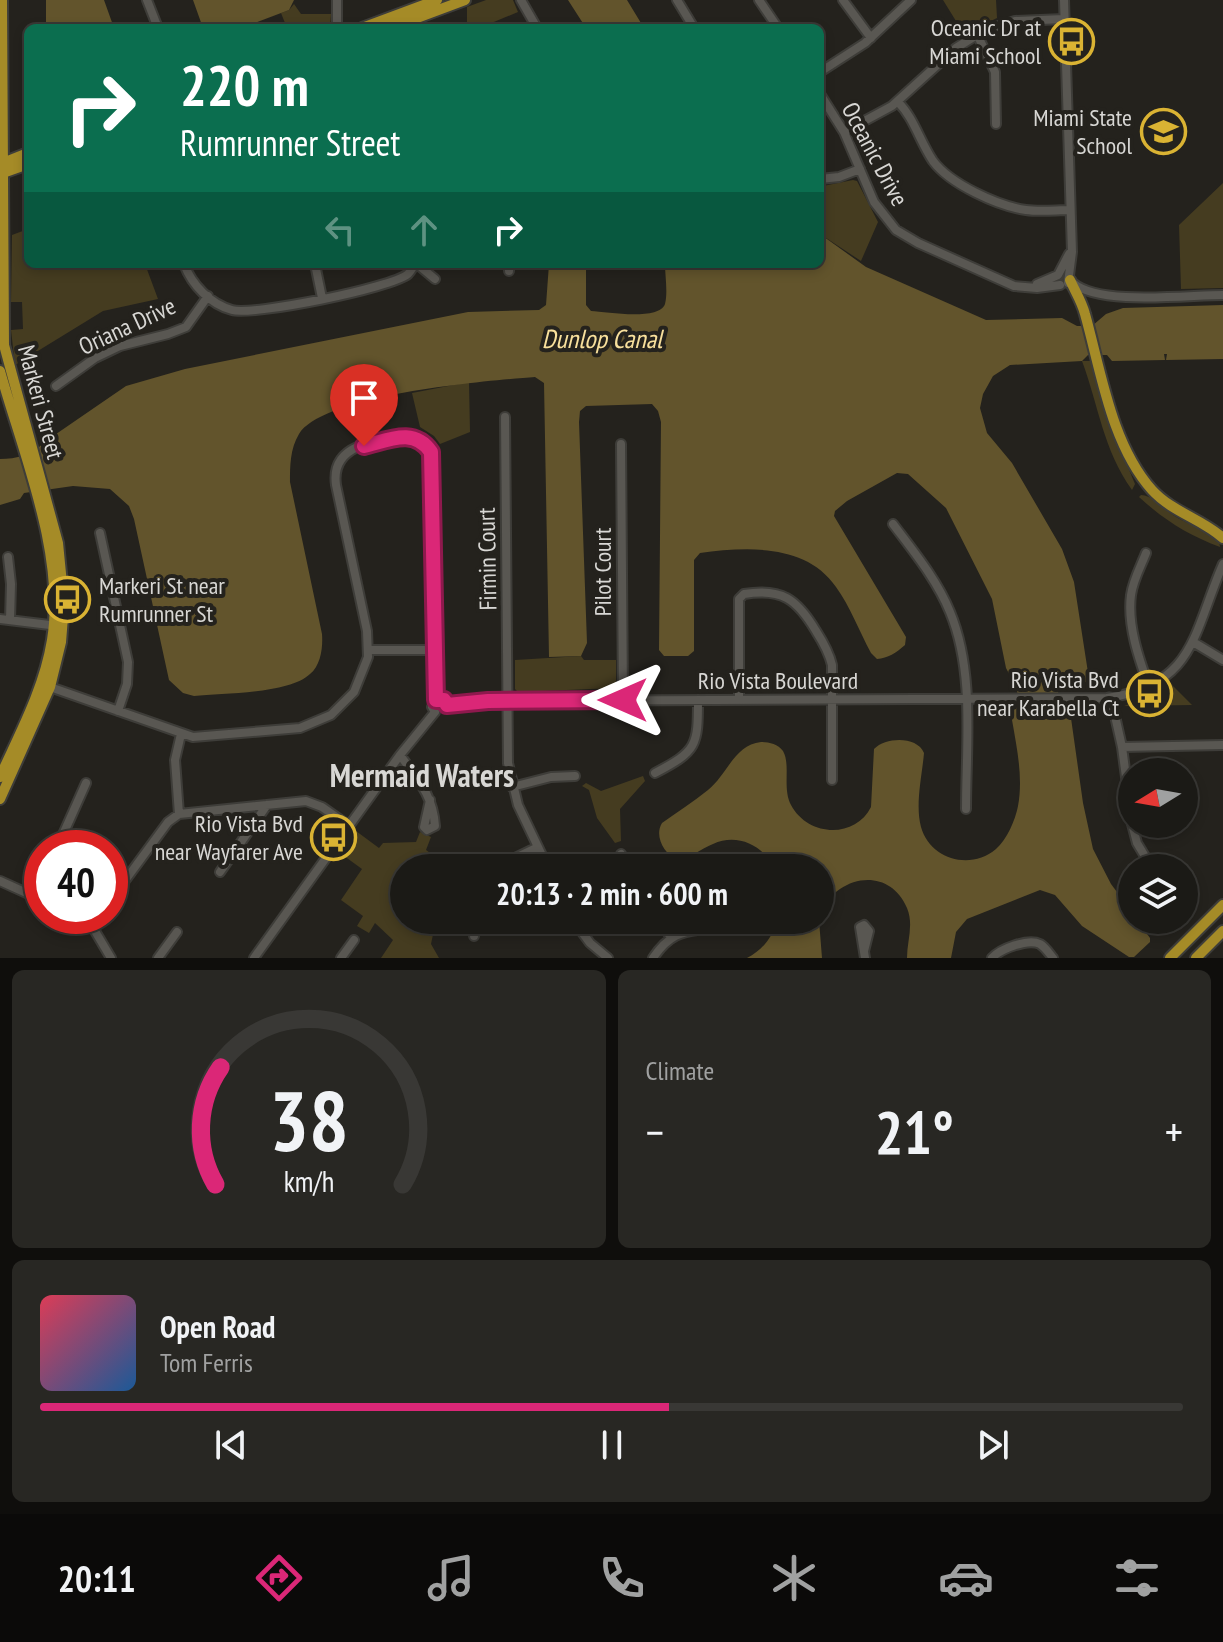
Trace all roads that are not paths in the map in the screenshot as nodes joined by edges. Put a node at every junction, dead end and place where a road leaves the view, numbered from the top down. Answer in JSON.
{"nodes":[{"id":1,"x":2,"y":0,"type":"edge"},
{"id":2,"x":147,"y":0,"type":"edge"},
{"id":3,"x":337,"y":0,"type":"edge"},
{"id":4,"x":437,"y":0,"type":"edge"},
{"id":5,"x":465,"y":0,"type":"edge"},
{"id":6,"x":521,"y":0,"type":"edge"},
{"id":7,"x":677,"y":0,"type":"edge"},
{"id":8,"x":759,"y":0,"type":"edge"},
{"id":9,"x":843,"y":0,"type":"edge"},
{"id":10,"x":911,"y":0,"type":"edge"},
{"id":11,"x":1064,"y":0,"type":"edge"},
{"id":12,"x":1,"y":16,"type":"edge"},
{"id":13,"x":413,"y":19,"type":"edge"},
{"id":14,"x":1064,"y":19,"type":"junction"},
{"id":15,"x":156,"y":24,"type":"edge"},
{"id":16,"x":337,"y":24,"type":"edge"},
{"id":17,"x":385,"y":24,"type":"edge"},
{"id":18,"x":535,"y":24,"type":"edge"},
{"id":19,"x":692,"y":24,"type":"edge"},
{"id":20,"x":775,"y":24,"type":"edge"},
{"id":21,"x":977,"y":34,"type":"junction"},
{"id":22,"x":871,"y":38,"type":"junction"},
{"id":23,"x":824,"y":69,"type":"edge"},
{"id":24,"x":824,"y":100,"type":"edge"},
{"id":25,"x":898,"y":102,"type":"junction"},
{"id":26,"x":996,"y":124,"type":"dead end"},
{"id":27,"x":844,"y":132,"type":"junction"},
{"id":28,"x":24,"y":155,"type":"edge"},
{"id":29,"x":24,"y":165,"type":"edge"},
{"id":30,"x":2,"y":168,"type":"edge"},
{"id":31,"x":860,"y":169,"type":"junction"},
{"id":32,"x":824,"y":179,"type":"edge"},
{"id":33,"x":1070,"y":210,"type":"junction"},
{"id":34,"x":186,"y":268,"type":"edge"},
{"id":35,"x":316,"y":268,"type":"edge"},
{"id":36,"x":413,"y":268,"type":"edge"},
{"id":37,"x":421,"y":268,"type":"edge"},
{"id":38,"x":435,"y":279,"type":"dead end"},
{"id":39,"x":1064,"y":279,"type":"junction"},
{"id":40,"x":1093,"y":294,"type":"junction"},
{"id":41,"x":1223,"y":295,"type":"edge"},
{"id":42,"x":208,"y":296,"type":"junction"},
{"id":43,"x":322,"y":298,"type":"junction"},
{"id":44,"x":1085,"y":314,"type":"junction"},
{"id":45,"x":0,"y":371,"type":"edge"},
{"id":46,"x":56,"y":386,"type":"dead end"},
{"id":47,"x":505,"y":417,"type":"dead end"},
{"id":48,"x":25,"y":442,"type":"junction"},
{"id":49,"x":621,"y":444,"type":"dead end"},
{"id":50,"x":1198,"y":522,"type":"junction"},
{"id":51,"x":893,"y":524,"type":"dead end"},
{"id":52,"x":1223,"y":528,"type":"edge"},
{"id":53,"x":100,"y":533,"type":"dead end"},
{"id":54,"x":1223,"y":538,"type":"edge"},
{"id":55,"x":1146,"y":553,"type":"dead end"},
{"id":56,"x":8,"y":557,"type":"dead end"},
{"id":57,"x":1223,"y":564,"type":"edge"},
{"id":58,"x":5,"y":619,"type":"edge"},
{"id":59,"x":58,"y":626,"type":"junction"},
{"id":60,"x":1193,"y":642,"type":"junction"},
{"id":61,"x":369,"y":650,"type":"junction"},
{"id":62,"x":434,"y":650,"type":"junction"},
{"id":63,"x":1223,"y":660,"type":"edge"},
{"id":64,"x":45,"y":685,"type":"junction"},
{"id":65,"x":1149,"y":687,"type":"junction"},
{"id":66,"x":966,"y":698,"type":"junction"},
{"id":67,"x":1111,"y":698,"type":"junction"},
{"id":68,"x":436,"y":700,"type":"junction"},
{"id":69,"x":623,"y":700,"type":"junction"},
{"id":70,"x":698,"y":700,"type":"junction"},
{"id":71,"x":739,"y":700,"type":"junction"},
{"id":72,"x":833,"y":700,"type":"junction"},
{"id":73,"x":508,"y":701,"type":"junction"},
{"id":74,"x":447,"y":705,"type":"junction"},
{"id":75,"x":118,"y":711,"type":"junction"},
{"id":76,"x":435,"y":712,"type":"junction"},
{"id":77,"x":181,"y":734,"type":"junction"},
{"id":78,"x":1223,"y":745,"type":"edge"},
{"id":79,"x":1122,"y":747,"type":"junction"},
{"id":80,"x":400,"y":755,"type":"junction"},
{"id":81,"x":1123,"y":758,"type":"edge"},
{"id":82,"x":655,"y":773,"type":"dead end"},
{"id":83,"x":575,"y":776,"type":"dead end"},
{"id":84,"x":0,"y":777,"type":"edge"},
{"id":85,"x":832,"y":780,"type":"dead end"},
{"id":86,"x":86,"y":783,"type":"dead end"},
{"id":87,"x":512,"y":787,"type":"junction"},
{"id":88,"x":0,"y":799,"type":"edge"},
{"id":89,"x":430,"y":799,"type":"dead end"},
{"id":90,"x":267,"y":805,"type":"junction"},
{"id":91,"x":966,"y":809,"type":"dead end"},
{"id":92,"x":179,"y":814,"type":"junction"},
{"id":93,"x":349,"y":826,"type":"junction"},
{"id":94,"x":65,"y":830,"type":"edge"},
{"id":95,"x":538,"y":847,"type":"junction"},
{"id":96,"x":523,"y":854,"type":"edge"},
{"id":97,"x":541,"y":854,"type":"edge"},
{"id":98,"x":220,"y":872,"type":"dead end"},
{"id":99,"x":128,"y":876,"type":"edge"},
{"id":100,"x":0,"y":881,"type":"edge"},
{"id":101,"x":24,"y":892,"type":"edge"},
{"id":102,"x":1223,"y":905,"type":"edge"},
{"id":103,"x":1223,"y":931,"type":"edge"},
{"id":104,"x":177,"y":932,"type":"dead end"},
{"id":105,"x":97,"y":934,"type":"edge"},
{"id":106,"x":583,"y":934,"type":"edge"},
{"id":107,"x":669,"y":934,"type":"edge"},
{"id":108,"x":678,"y":934,"type":"edge"},
{"id":109,"x":671,"y":937,"type":"junction"},
{"id":110,"x":354,"y":940,"type":"dead end"},
{"id":111,"x":1016,"y":946,"type":"junction"},
{"id":112,"x":1173,"y":954,"type":"edge"},
{"id":113,"x":111,"y":958,"type":"edge"},
{"id":114,"x":158,"y":958,"type":"edge"},
{"id":115,"x":254,"y":958,"type":"edge"},
{"id":116,"x":341,"y":958,"type":"edge"},
{"id":117,"x":608,"y":958,"type":"edge"},
{"id":118,"x":653,"y":958,"type":"edge"},
{"id":119,"x":992,"y":958,"type":"edge"},
{"id":120,"x":1002,"y":958,"type":"edge"},
{"id":121,"x":1053,"y":958,"type":"edge"},
{"id":122,"x":1196,"y":958,"type":"edge"}],
"edges":[{"from":1,"to":12,"type":"main road","name":"Markeri Street"},
{"from":2,"to":15,"type":"street"},
{"from":3,"to":16,"type":"street"},
{"from":4,"to":13,"type":"main road"},
{"from":5,"to":13,"type":"main road"},
{"from":6,"to":18,"type":"street"},
{"from":7,"to":19,"type":"street"},
{"from":8,"to":20,"type":"street"},
{"from":9,"to":22,"type":"street"},
{"from":10,"to":22,"type":"street"},
{"from":11,"to":14,"type":"street"},
{"from":12,"to":30,"type":"main road","name":"Markeri Street"},
{"from":13,"to":17,"type":"main road"},
{"from":14,"to":21,"type":"street"},
{"from":14,"to":33,"type":"street"},
{"from":21,"to":25,"type":"street"},
{"from":21,"to":26,"type":"street"},
{"from":22,"to":23,"type":"street"},
{"from":24,"to":27,"type":"street","name":"Oceanic Drive"},
{"from":25,"to":27,"type":"street"},
{"from":25,"to":33,"type":"street"},
{"from":27,"to":31,"type":"street","name":"Oceanic Drive"},
{"from":28,"to":30,"type":"main road"},
{"from":29,"to":30,"type":"main road"},
{"from":30,"to":48,"type":"main road","name":"Markeri Street"},
{"from":31,"to":32,"type":"street"},
{"from":31,"to":39,"type":"street","name":"Oceanic Drive"},
{"from":33,"to":39,"type":"street"},
{"from":34,"to":42,"type":"street"},
{"from":35,"to":43,"type":"street"},
{"from":36,"to":43,"type":"street"},
{"from":37,"to":38,"type":"street"},
{"from":39,"to":40,"type":"street"},
{"from":39,"to":44,"type":"main road"},
{"from":40,"to":41,"type":"street"},
{"from":40,"to":44,"type":"street"},
{"from":42,"to":43,"type":"street"},
{"from":42,"to":46,"type":"street","name":"Oriana Drive"},
{"from":44,"to":50,"type":"main road"},
{"from":45,"to":48,"type":"main road","name":"Markeri Street"},
{"from":47,"to":73,"type":"street","name":"Firmin Court"},
{"from":48,"to":59,"type":"main road","name":"Markeri Street"},
{"from":49,"to":69,"type":"street","name":"Pilot Court"},
{"from":50,"to":52,"type":"main road"},
{"from":50,"to":54,"type":"main road"},
{"from":51,"to":66,"type":"street"},
{"from":52,"to":54,"type":"main road"},
{"from":53,"to":75,"type":"street"},
{"from":55,"to":65,"type":"street"},
{"from":56,"to":58,"type":"street"},
{"from":57,"to":60,"type":"street","name":"Rio Vista Boulevard"},
{"from":58,"to":59,"type":"street"},
{"from":59,"to":64,"type":"main road","name":"Markeri Street"},
{"from":60,"to":63,"type":"street"},
{"from":60,"to":65,"type":"street","name":"Rio Vista Boulevard"},
{"from":61,"to":62,"type":"street"},
{"from":61,"to":62,"type":"street"},
{"from":61,"to":77,"type":"street"},
{"from":62,"to":68,"type":"street"},
{"from":64,"to":75,"type":"street"},
{"from":64,"to":84,"type":"main road","name":"Markeri Street"},
{"from":64,"to":88,"type":"main road","name":"Markeri Street"},
{"from":65,"to":67,"type":"street","name":"Rio Vista Boulevard"},
{"from":66,"to":67,"type":"street","name":"Rio Vista Boulevard"},
{"from":66,"to":72,"type":"street","name":"Rio Vista Boulevard"},
{"from":66,"to":91,"type":"street"},
{"from":67,"to":79,"type":"street"},
{"from":68,"to":74,"type":"street"},
{"from":68,"to":76,"type":"street"},
{"from":69,"to":70,"type":"street","name":"Rio Vista Boulevard"},
{"from":69,"to":73,"type":"street","name":"Rio Vista Boulevard"},
{"from":70,"to":71,"type":"street","name":"Rio Vista Boulevard"},
{"from":70,"to":82,"type":"street"},
{"from":71,"to":72,"type":"street","name":"Rio Vista Boulevard"},
{"from":71,"to":72,"type":"street"},
{"from":72,"to":85,"type":"street"},
{"from":73,"to":74,"type":"street","name":"Rio Vista Boulevard"},
{"from":73,"to":87,"type":"street","name":"Firmin Court"},
{"from":74,"to":76,"type":"street"},
{"from":75,"to":77,"type":"street"},
{"from":76,"to":80,"type":"street"},
{"from":77,"to":92,"type":"street"},
{"from":78,"to":79,"type":"street"},
{"from":79,"to":81,"type":"street"},
{"from":80,"to":89,"type":"street"},
{"from":80,"to":93,"type":"street"},
{"from":83,"to":87,"type":"street"},
{"from":86,"to":94,"type":"street"},
{"from":87,"to":95,"type":"street","name":"Firmin Court"},
{"from":90,"to":92,"type":"street"},
{"from":90,"to":93,"type":"street"},
{"from":90,"to":98,"type":"street"},
{"from":92,"to":99,"type":"street"},
{"from":93,"to":115,"type":"street"},
{"from":95,"to":96,"type":"street"},
{"from":95,"to":97,"type":"street","name":"Firmin Court"},
{"from":100,"to":101,"type":"street"},
{"from":102,"to":112,"type":"main road"},
{"from":103,"to":122,"type":"main road"},
{"from":104,"to":114,"type":"street"},
{"from":105,"to":113,"type":"street"},
{"from":106,"to":117,"type":"street"},
{"from":107,"to":109,"type":"street"},
{"from":108,"to":109,"type":"street"},
{"from":109,"to":118,"type":"street"},
{"from":110,"to":116,"type":"street"},
{"from":111,"to":119,"type":"street"},
{"from":111,"to":120,"type":"street"},
{"from":111,"to":121,"type":"street"}]}
